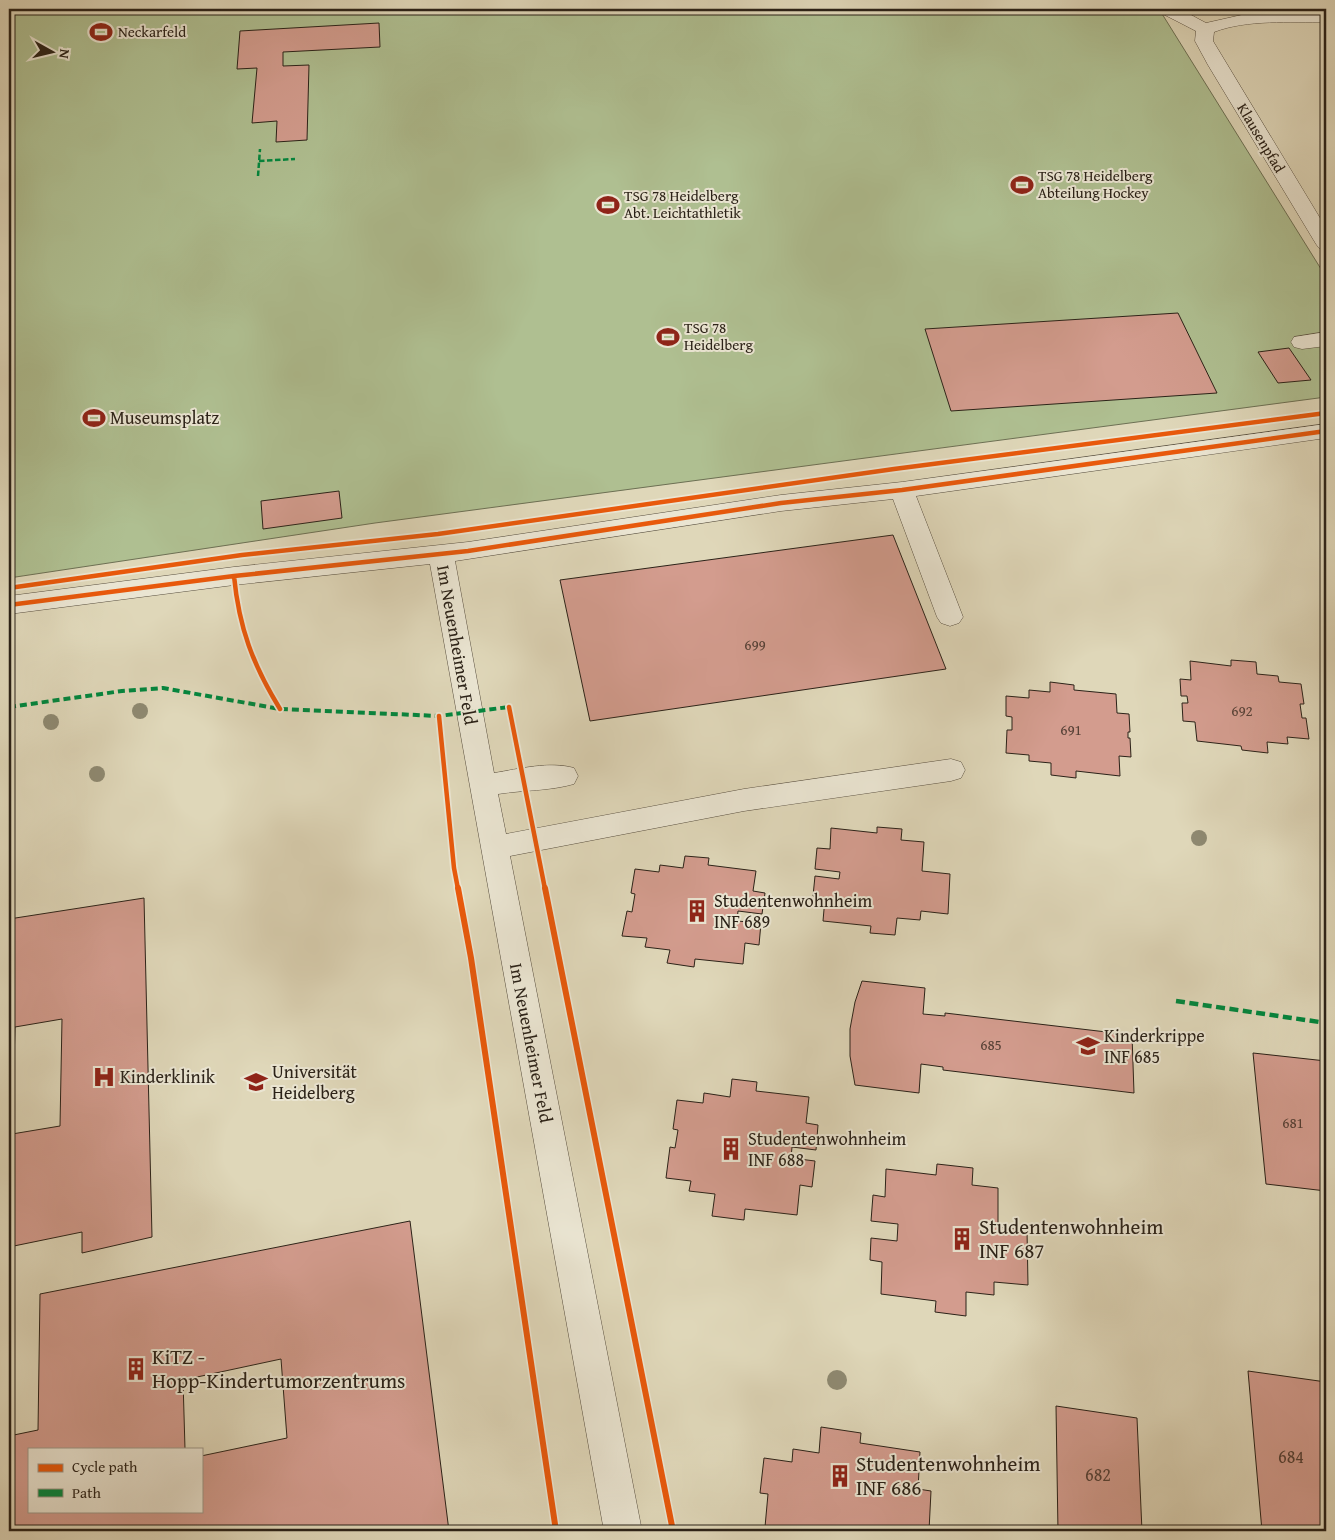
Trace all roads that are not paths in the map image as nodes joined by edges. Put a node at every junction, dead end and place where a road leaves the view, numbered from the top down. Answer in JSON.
{"nodes":[{"id":1,"x":1168,"y":9,"type":"edge"},
{"id":2,"x":1326,"y":17,"type":"edge"},
{"id":3,"x":1205,"y":29,"type":"junction"},
{"id":4,"x":1326,"y":244,"type":"edge"},
{"id":5,"x":1326,"y":339,"type":"edge"},
{"id":6,"x":1302,"y":342,"type":"dead end"},
{"id":7,"x":1326,"y":431,"type":"edge"},
{"id":8,"x":902,"y":490,"type":"junction"},
{"id":9,"x":441,"y":554,"type":"junction"},
{"id":10,"x":9,"y":605,"type":"edge"},
{"id":11,"x":950,"y":618,"type":"dead end"},
{"id":12,"x":951,"y":770,"type":"dead end"},
{"id":13,"x":564,"y":776,"type":"dead end"},
{"id":14,"x":484,"y":786,"type":"junction"},
{"id":15,"x":495,"y":848,"type":"junction"},
{"id":16,"x":623,"y":1531,"type":"edge"}],
"edges":[{"from":1,"to":3,"type":"street"},
{"from":2,"to":3,"type":"street"},
{"from":3,"to":4,"type":"street","name":"Klausenpfad"},
{"from":5,"to":6,"type":"street"},
{"from":7,"to":8,"type":"street"},
{"from":8,"to":9,"type":"street"},
{"from":8,"to":11,"type":"street"},
{"from":9,"to":10,"type":"street"},
{"from":9,"to":14,"type":"street","name":"Im Neuenheimer Feld"},
{"from":12,"to":15,"type":"street"},
{"from":13,"to":14,"type":"street"},
{"from":14,"to":15,"type":"street","name":"Im Neuenheimer Feld"},
{"from":15,"to":16,"type":"street","name":"Im Neuenheimer Feld"}]}
